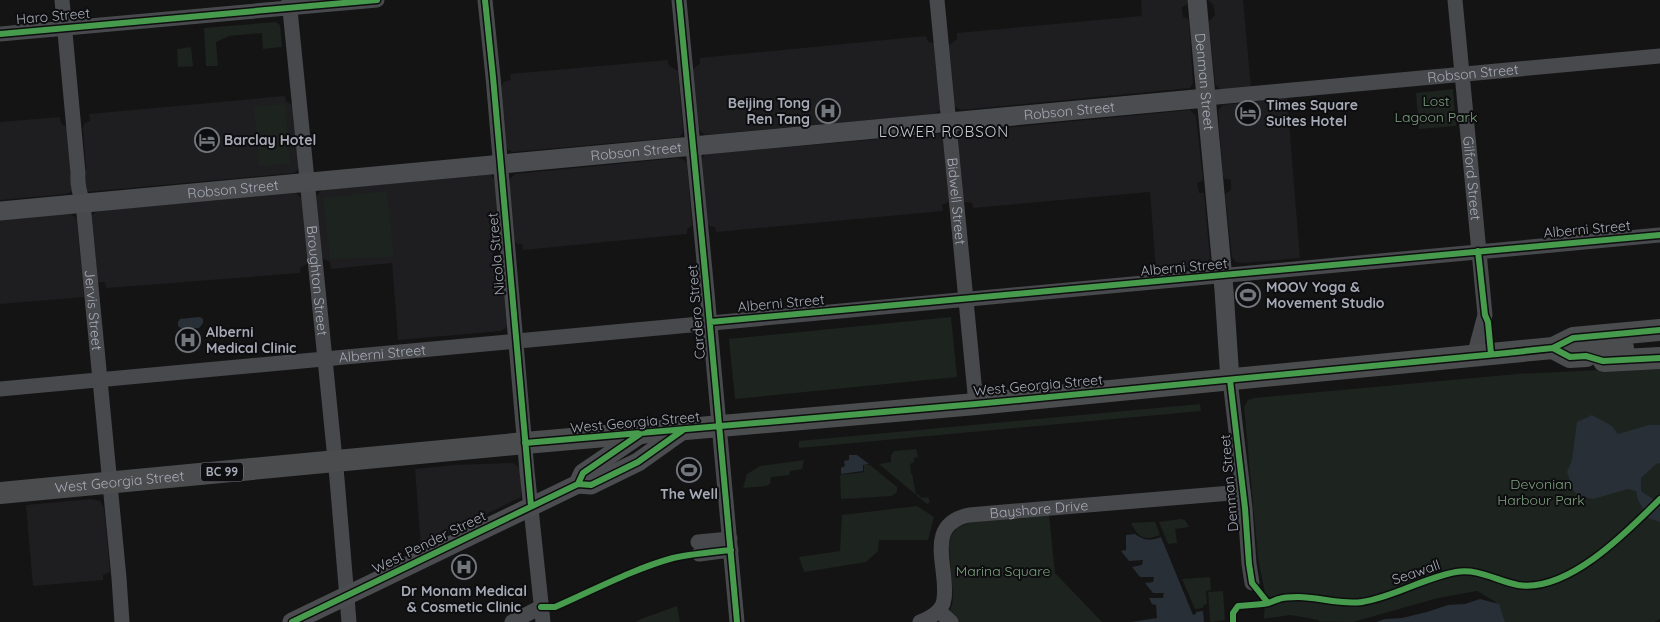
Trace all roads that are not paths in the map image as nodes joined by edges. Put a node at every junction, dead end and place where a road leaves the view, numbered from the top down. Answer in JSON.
{"nodes":[{"id":1,"x":62,"y":0,"type":"edge"},
{"id":2,"x":377,"y":0,"type":"edge"},
{"id":3,"x":485,"y":0,"type":"edge"},
{"id":4,"x":679,"y":0,"type":"edge"},
{"id":5,"x":937,"y":0,"type":"edge"},
{"id":6,"x":1196,"y":0,"type":"edge"},
{"id":7,"x":1455,"y":0,"type":"edge"},
{"id":8,"x":290,"y":4,"type":"edge"},
{"id":9,"x":64,"y":28,"type":"junction"},
{"id":10,"x":0,"y":34,"type":"edge"},
{"id":11,"x":1660,"y":56,"type":"edge"},
{"id":12,"x":1462,"y":75,"type":"junction"},
{"id":13,"x":1206,"y":98,"type":"junction"},
{"id":14,"x":949,"y":122,"type":"junction"},
{"id":15,"x":693,"y":146,"type":"junction"},
{"id":16,"x":500,"y":164,"type":"junction"},
{"id":17,"x":308,"y":183,"type":"junction"},
{"id":18,"x":83,"y":203,"type":"junction"},
{"id":19,"x":0,"y":211,"type":"edge"},
{"id":20,"x":1660,"y":235,"type":"edge"},
{"id":21,"x":1478,"y":252,"type":"junction"},
{"id":22,"x":1222,"y":276,"type":"junction"},
{"id":23,"x":965,"y":299,"type":"junction"},
{"id":24,"x":710,"y":322,"type":"junction"},
{"id":25,"x":1660,"y":330,"type":"edge"},
{"id":26,"x":516,"y":341,"type":"junction"},
{"id":27,"x":1660,"y":346,"type":"edge"},
{"id":28,"x":1553,"y":348,"type":"junction"},
{"id":29,"x":1474,"y":356,"type":"junction"},
{"id":30,"x":1586,"y":356,"type":"junction"},
{"id":31,"x":324,"y":358,"type":"junction"},
{"id":32,"x":1660,"y":358,"type":"edge"},
{"id":33,"x":100,"y":379,"type":"junction"},
{"id":34,"x":1230,"y":380,"type":"junction"},
{"id":35,"x":0,"y":388,"type":"edge"},
{"id":36,"x":976,"y":404,"type":"junction"},
{"id":37,"x":718,"y":427,"type":"junction"},
{"id":38,"x":683,"y":430,"type":"junction"},
{"id":39,"x":642,"y":433,"type":"junction"},
{"id":40,"x":525,"y":444,"type":"junction"},
{"id":41,"x":336,"y":461,"type":"junction"},
{"id":42,"x":109,"y":483,"type":"junction"},
{"id":43,"x":578,"y":484,"type":"junction"},
{"id":44,"x":1243,"y":492,"type":"junction"},
{"id":45,"x":0,"y":493,"type":"edge"},
{"id":46,"x":530,"y":506,"type":"junction"},
{"id":47,"x":730,"y":545,"type":"junction"},
{"id":48,"x":699,"y":548,"type":"dead end"},
{"id":49,"x":1252,"y":583,"type":"dead end"},
{"id":50,"x":346,"y":596,"type":"junction"},
{"id":51,"x":541,"y":607,"type":"junction"},
{"id":52,"x":939,"y":611,"type":"junction"},
{"id":53,"x":122,"y":622,"type":"edge"},
{"id":54,"x":292,"y":622,"type":"edge"},
{"id":55,"x":349,"y":622,"type":"edge"},
{"id":56,"x":512,"y":622,"type":"edge"},
{"id":57,"x":543,"y":622,"type":"edge"},
{"id":58,"x":737,"y":622,"type":"edge"},
{"id":59,"x":920,"y":622,"type":"edge"},
{"id":60,"x":951,"y":622,"type":"edge"}],
"edges":[{"from":1,"to":9,"type":"street","name":"Jervis Street"},
{"from":2,"to":8,"type":"street","name":"Haro Street"},
{"from":3,"to":16,"type":"street","name":"Nicola Street"},
{"from":4,"to":15,"type":"street","name":"Cardero Street"},
{"from":5,"to":14,"type":"street","name":"Bidwell Street"},
{"from":6,"to":13,"type":"main road","name":"Denman Street"},
{"from":7,"to":12,"type":"street","name":"Gilford Street"},
{"from":8,"to":9,"type":"street","name":"Haro Street"},
{"from":8,"to":17,"type":"street","name":"Broughton Street"},
{"from":9,"to":10,"type":"street","name":"Haro Street"},
{"from":9,"to":18,"type":"street","name":"Jervis Street"},
{"from":11,"to":12,"type":"street","name":"Robson Street"},
{"from":12,"to":13,"type":"street","name":"Robson Street"},
{"from":12,"to":21,"type":"street","name":"Gilford Street"},
{"from":13,"to":14,"type":"main road","name":"Robson Street"},
{"from":13,"to":22,"type":"main road","name":"Denman Street"},
{"from":14,"to":15,"type":"main road","name":"Robson Street"},
{"from":14,"to":23,"type":"street","name":"Bidwell Street"},
{"from":15,"to":16,"type":"main road","name":"Robson Street"},
{"from":15,"to":24,"type":"street","name":"Cardero Street"},
{"from":16,"to":17,"type":"main road","name":"Robson Street"},
{"from":16,"to":26,"type":"street","name":"Nicola Street"},
{"from":17,"to":18,"type":"main road","name":"Robson Street"},
{"from":17,"to":31,"type":"street","name":"Broughton Street"},
{"from":18,"to":19,"type":"main road","name":"Robson Street"},
{"from":18,"to":33,"type":"street","name":"Jervis Street"},
{"from":20,"to":21,"type":"street","name":"Alberni Street"},
{"from":21,"to":22,"type":"street","name":"Alberni Street"},
{"from":21,"to":29,"type":"street","name":"Gilford Street"},
{"from":22,"to":23,"type":"street","name":"Alberni Street"},
{"from":22,"to":34,"type":"main road","name":"Denman Street"},
{"from":23,"to":24,"type":"street","name":"Alberni Street"},
{"from":23,"to":36,"type":"street","name":"Bidwell Street"},
{"from":24,"to":26,"type":"street","name":"Alberni Street"},
{"from":24,"to":37,"type":"street","name":"Cardero Street"},
{"from":25,"to":28,"type":"highway","name":"West Georgia Street","number":"BC 99"},
{"from":26,"to":31,"type":"street","name":"Alberni Street"},
{"from":26,"to":40,"type":"street","name":"Nicola Street"},
{"from":27,"to":30,"type":"highway","name":"West Georgia Street","number":"BC 99"},
{"from":28,"to":29,"type":"highway","name":"West Georgia Street","number":"BC 99"},
{"from":28,"to":30,"type":"highway","name":"West Georgia Street","number":"BC 99"},
{"from":29,"to":34,"type":"highway","name":"West Georgia Street","number":"BC 99"},
{"from":30,"to":32,"type":"highway"},
{"from":31,"to":33,"type":"street","name":"Alberni Street"},
{"from":31,"to":41,"type":"street","name":"Broughton Street"},
{"from":33,"to":35,"type":"street","name":"Alberni Street"},
{"from":33,"to":42,"type":"street","name":"Jervis Street"},
{"from":34,"to":36,"type":"highway","name":"West Georgia Street","number":"BC 99"},
{"from":34,"to":44,"type":"street","name":"Denman Street"},
{"from":36,"to":37,"type":"highway","name":"West Georgia Street","number":"BC 99"},
{"from":37,"to":38,"type":"highway","name":"West Georgia Street","number":"BC 99"},
{"from":37,"to":47,"type":"street","name":"Cardero Street"},
{"from":38,"to":39,"type":"highway","name":"West Georgia Street","number":"BC 99"},
{"from":38,"to":43,"type":"main road","name":"West Pender Street"},
{"from":39,"to":40,"type":"highway","name":"West Georgia Street","number":"BC 99"},
{"from":39,"to":43,"type":"main road","name":"West Pender Street"},
{"from":40,"to":41,"type":"highway","name":"West Georgia Street","number":"BC 99"},
{"from":40,"to":46,"type":"street","name":"Nicola Street"},
{"from":41,"to":42,"type":"highway","name":"West Georgia Street","number":"BC 99"},
{"from":41,"to":50,"type":"street","name":"Broughton Street"},
{"from":42,"to":45,"type":"highway","name":"West Georgia Street","number":"BC 99"},
{"from":42,"to":53,"type":"street","name":"Jervis Street"},
{"from":43,"to":46,"type":"main road","name":"West Pender Street"},
{"from":44,"to":49,"type":"street","name":"Denman Street"},
{"from":44,"to":52,"type":"street","name":"Bayshore Drive"},
{"from":46,"to":50,"type":"main road","name":"West Pender Street"},
{"from":46,"to":51,"type":"street","name":"Nicola Street"},
{"from":47,"to":48,"type":"street"},
{"from":47,"to":58,"type":"street","name":"Cardero Street"},
{"from":50,"to":54,"type":"main road","name":"West Pender Street"},
{"from":50,"to":55,"type":"street","name":"Broughton Street"},
{"from":51,"to":56,"type":"street"},
{"from":51,"to":57,"type":"street","name":"Nicola Street"},
{"from":52,"to":59,"type":"street"},
{"from":52,"to":60,"type":"street"}]}
